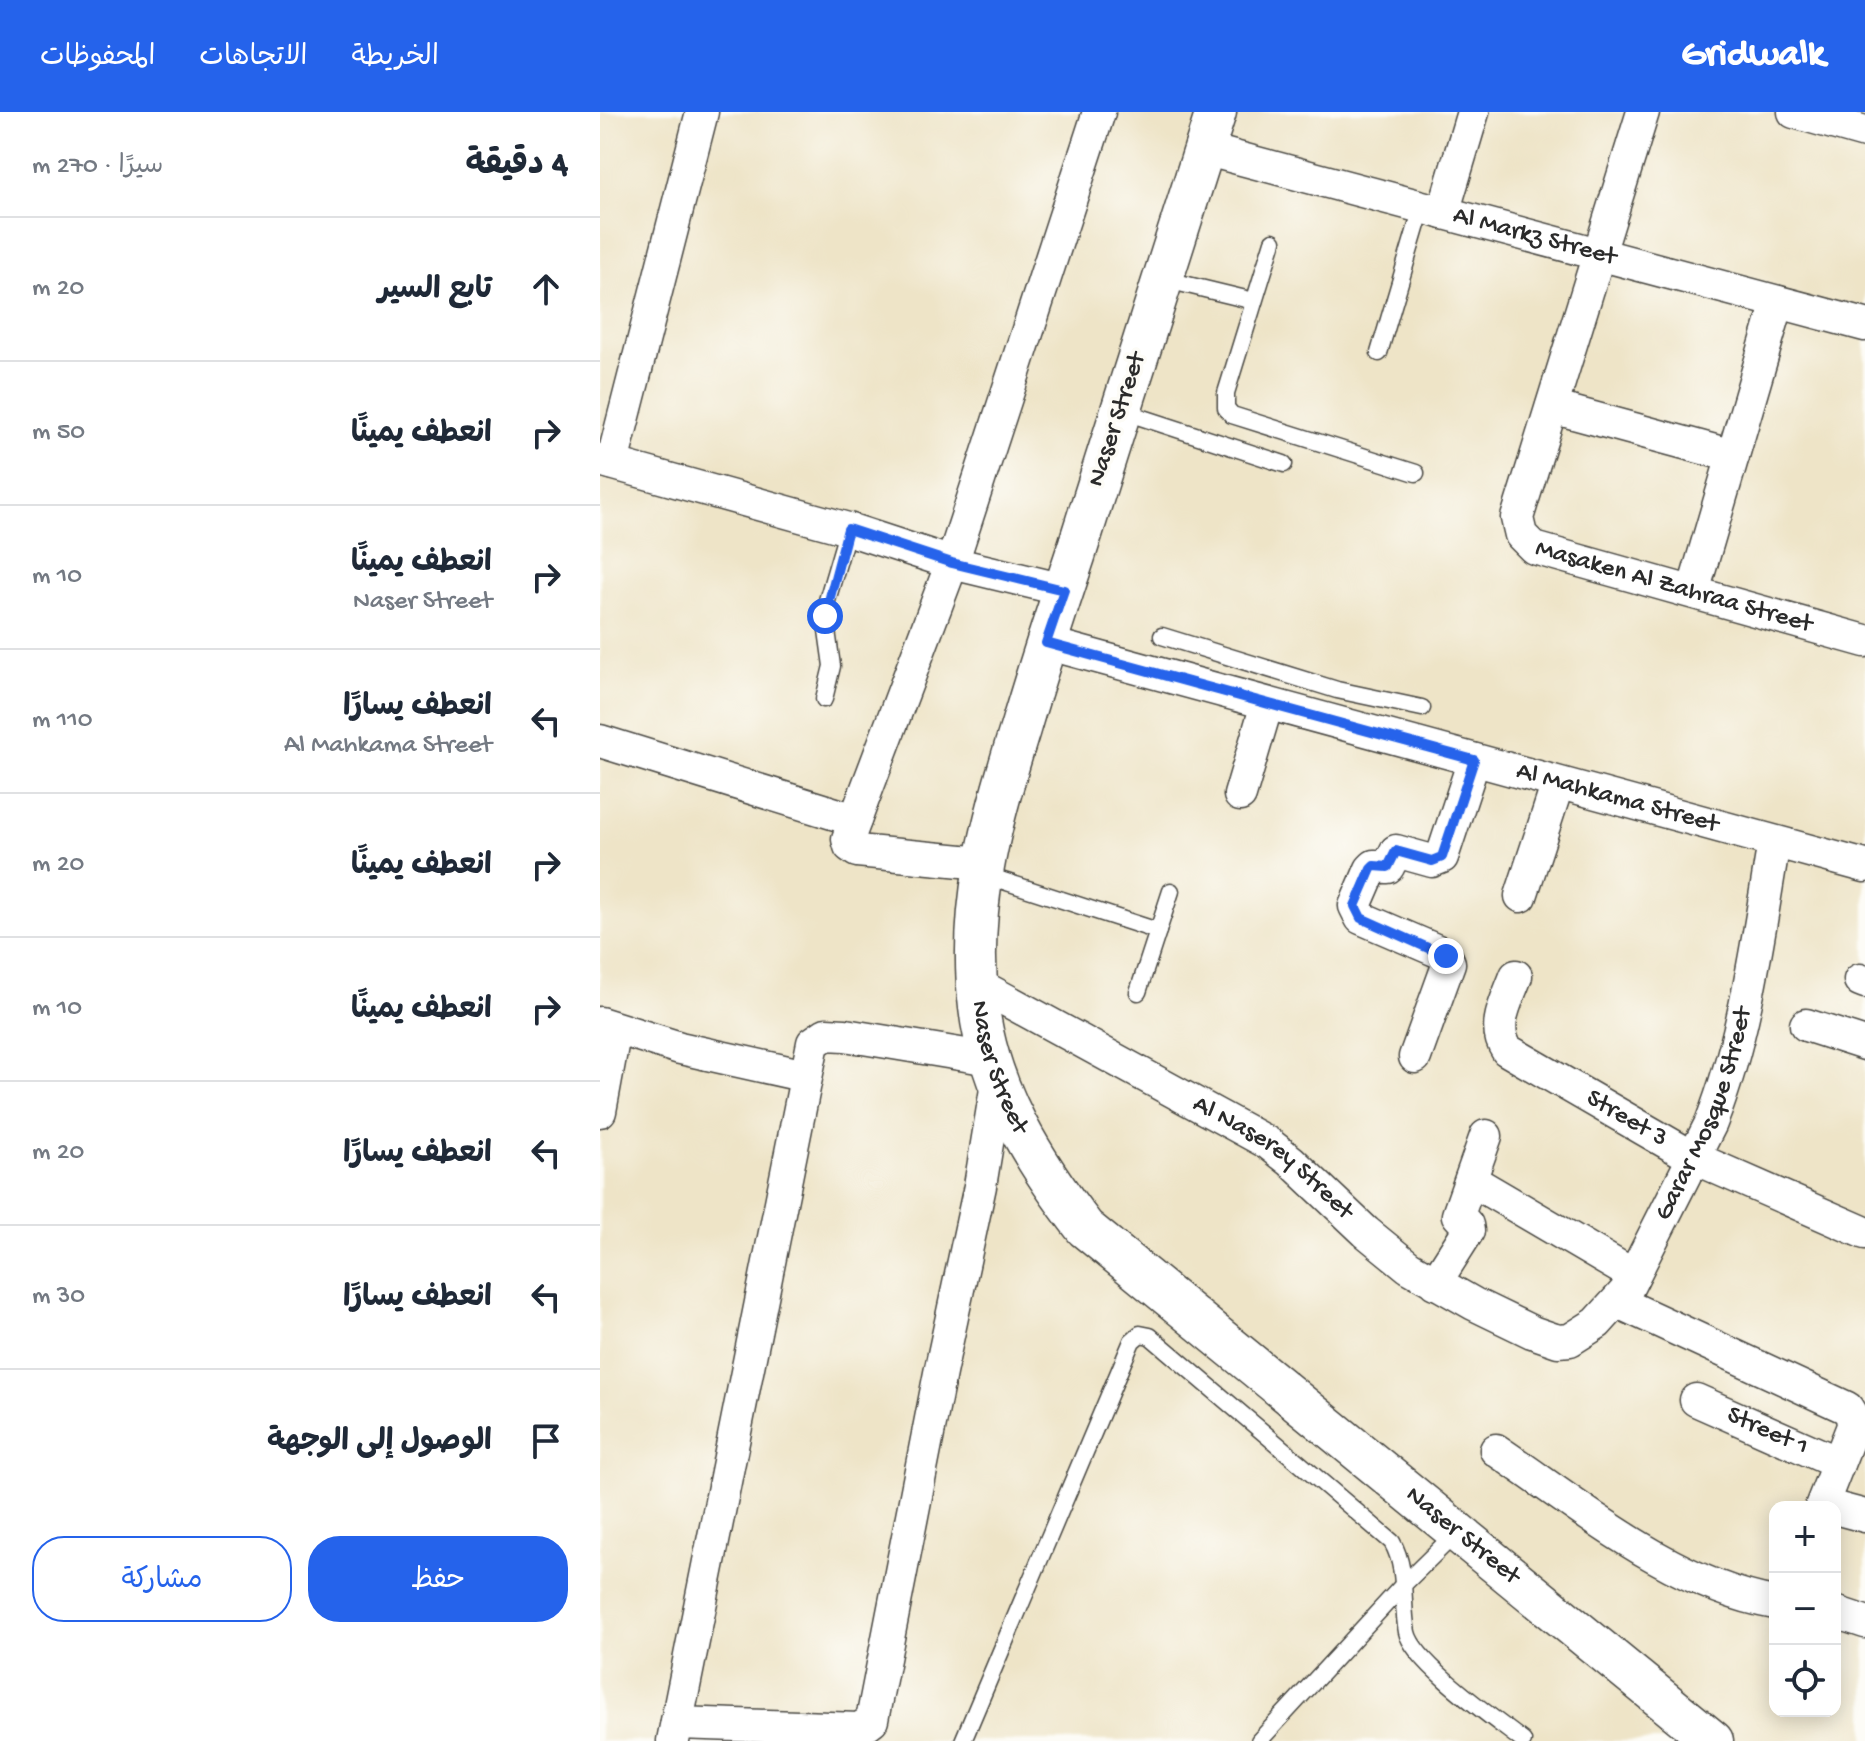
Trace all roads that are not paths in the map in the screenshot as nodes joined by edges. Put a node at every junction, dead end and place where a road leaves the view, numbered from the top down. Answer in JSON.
{"nodes":[{"id":1,"x":702,"y":112,"type":"edge"},
{"id":2,"x":1099,"y":112,"type":"edge"},
{"id":3,"x":1216,"y":112,"type":"edge"},
{"id":4,"x":1473,"y":112,"type":"edge"},
{"id":5,"x":1643,"y":112,"type":"edge"},
{"id":6,"x":1801,"y":113,"type":"edge"},
{"id":7,"x":1865,"y":132,"type":"edge"},
{"id":8,"x":1204,"y":149,"type":"junction"},
{"id":9,"x":1433,"y":211,"type":"junction"},
{"id":10,"x":1273,"y":241,"type":"dead end"},
{"id":11,"x":1598,"y":254,"type":"junction"},
{"id":12,"x":1163,"y":279,"type":"junction"},
{"id":13,"x":1254,"y":301,"type":"junction"},
{"id":14,"x":1778,"y":302,"type":"junction"},
{"id":15,"x":1865,"y":325,"type":"edge"},
{"id":16,"x":1379,"y":353,"type":"dead end"},
{"id":17,"x":1552,"y":407,"type":"junction"},
{"id":18,"x":1121,"y":411,"type":"junction"},
{"id":19,"x":1733,"y":456,"type":"junction"},
{"id":20,"x":606,"y":461,"type":"edge"},
{"id":21,"x":1284,"y":464,"type":"dead end"},
{"id":22,"x":1416,"y":473,"type":"dead end"},
{"id":23,"x":848,"y":529,"type":"junction"},
{"id":24,"x":952,"y":563,"type":"junction"},
{"id":25,"x":1064,"y":590,"type":"junction"},
{"id":26,"x":1693,"y":592,"type":"junction"},
{"id":27,"x":1162,"y":636,"type":"dead end"},
{"id":28,"x":1865,"y":641,"type":"edge"},
{"id":29,"x":1046,"y":643,"type":"junction"},
{"id":30,"x":824,"y":699,"type":"dead end"},
{"id":31,"x":1394,"y":702,"type":"junction"},
{"id":32,"x":1267,"y":704,"type":"junction"},
{"id":33,"x":1422,"y":708,"type":"dead end"},
{"id":34,"x":1385,"y":736,"type":"junction"},
{"id":35,"x":600,"y":741,"type":"edge"},
{"id":36,"x":1474,"y":760,"type":"junction"},
{"id":37,"x":1558,"y":783,"type":"junction"},
{"id":38,"x":1240,"y":795,"type":"dead end"},
{"id":39,"x":855,"y":820,"type":"junction"},
{"id":40,"x":1774,"y":842,"type":"junction"},
{"id":41,"x":1865,"y":866,"type":"edge"},
{"id":42,"x":983,"y":868,"type":"junction"},
{"id":43,"x":1171,"y":891,"type":"dead end"},
{"id":44,"x":1521,"y":896,"type":"dead end"},
{"id":45,"x":1158,"y":931,"type":"junction"},
{"id":46,"x":1516,"y":976,"type":"dead end"},
{"id":47,"x":977,"y":984,"type":"junction"},
{"id":48,"x":1138,"y":992,"type":"dead end"},
{"id":49,"x":1806,"y":1025,"type":"dead end"},
{"id":50,"x":607,"y":1026,"type":"edge"},
{"id":51,"x":1865,"y":1044,"type":"edge"},
{"id":52,"x":1415,"y":1057,"type":"dead end"},
{"id":53,"x":994,"y":1071,"type":"junction"},
{"id":54,"x":806,"y":1076,"type":"junction"},
{"id":55,"x":600,"y":1111,"type":"edge"},
{"id":56,"x":1486,"y":1136,"type":"dead end"},
{"id":57,"x":1694,"y":1158,"type":"junction"},
{"id":58,"x":1471,"y":1180,"type":"junction"},
{"id":59,"x":1865,"y":1233,"type":"edge"},
{"id":60,"x":1435,"y":1283,"type":"junction"},
{"id":61,"x":1626,"y":1288,"type":"junction"},
{"id":62,"x":1558,"y":1341,"type":"joint"},
{"id":63,"x":1696,"y":1400,"type":"dead end"},
{"id":64,"x":1496,"y":1450,"type":"dead end"},
{"id":65,"x":1838,"y":1463,"type":"junction"},
{"id":66,"x":1828,"y":1501,"type":"edge"},
{"id":67,"x":1841,"y":1510,"type":"edge"},
{"id":68,"x":1865,"y":1516,"type":"edge"},
{"id":69,"x":1457,"y":1532,"type":"junction"},
{"id":70,"x":1404,"y":1584,"type":"junction"},
{"id":71,"x":1769,"y":1602,"type":"edge"},
{"id":72,"x":1841,"y":1614,"type":"edge"},
{"id":73,"x":1865,"y":1622,"type":"edge"},
{"id":74,"x":675,"y":1732,"type":"edge"},
{"id":75,"x":963,"y":1741,"type":"edge"},
{"id":76,"x":1259,"y":1741,"type":"edge"},
{"id":77,"x":1523,"y":1741,"type":"edge"},
{"id":78,"x":1713,"y":1741,"type":"edge"}],
"edges":[{"from":1,"to":20,"type":"street"},
{"from":2,"to":24,"type":"street"},
{"from":3,"to":8,"type":"street","name":"Naser Street"},
{"from":4,"to":9,"type":"street"},
{"from":5,"to":11,"type":"street"},
{"from":6,"to":7,"type":"street"},
{"from":8,"to":9,"type":"street","name":"Al Markz Street"},
{"from":8,"to":12,"type":"street","name":"Naser Street"},
{"from":9,"to":11,"type":"street","name":"Al Markz Street"},
{"from":9,"to":16,"type":"lane"},
{"from":10,"to":13,"type":"lane"},
{"from":11,"to":14,"type":"street","name":"Al Markz Street"},
{"from":11,"to":17,"type":"street"},
{"from":12,"to":13,"type":"lane"},
{"from":12,"to":18,"type":"street","name":"Naser Street"},
{"from":13,"to":22,"type":"lane"},
{"from":14,"to":15,"type":"street","name":"Al Markz Street"},
{"from":14,"to":19,"type":"street"},
{"from":17,"to":19,"type":"street"},
{"from":17,"to":26,"type":"street","name":"Masaken Al Zahraa Street"},
{"from":18,"to":21,"type":"lane"},
{"from":18,"to":25,"type":"street","name":"Naser Street"},
{"from":19,"to":26,"type":"street"},
{"from":20,"to":23,"type":"street"},
{"from":23,"to":24,"type":"street"},
{"from":23,"to":30,"type":"lane"},
{"from":24,"to":25,"type":"street"},
{"from":24,"to":39,"type":"street"},
{"from":25,"to":29,"type":"street","name":"Naser Street"},
{"from":26,"to":28,"type":"street","name":"Masaken Al Zahraa Street"},
{"from":27,"to":31,"type":"lane"},
{"from":29,"to":32,"type":"street","name":"Al Mahkama Street"},
{"from":29,"to":42,"type":"street","name":"Naser Street"},
{"from":31,"to":33,"type":"lane"},
{"from":31,"to":34,"type":"lane"},
{"from":32,"to":34,"type":"street","name":"Al Mahkama Street"},
{"from":32,"to":38,"type":"street"},
{"from":34,"to":36,"type":"street","name":"Al Mahkama Street"},
{"from":35,"to":39,"type":"street"},
{"from":36,"to":37,"type":"street","name":"Al Mahkama Street"},
{"from":36,"to":52,"type":"street"},
{"from":37,"to":40,"type":"street","name":"Al Mahkama Street"},
{"from":37,"to":44,"type":"street"},
{"from":39,"to":42,"type":"street"},
{"from":40,"to":41,"type":"street","name":"Al Mahkama Street"},
{"from":40,"to":57,"type":"street","name":"Garar Mosque Street"},
{"from":42,"to":45,"type":"lane"},
{"from":42,"to":47,"type":"street","name":"Naser Street"},
{"from":43,"to":45,"type":"lane"},
{"from":45,"to":48,"type":"lane"},
{"from":46,"to":57,"type":"street","name":"Street 3"},
{"from":47,"to":53,"type":"street","name":"Naser Street"},
{"from":47,"to":60,"type":"street","name":"Al Naserey Street"},
{"from":49,"to":51,"type":"street"},
{"from":50,"to":54,"type":"street"},
{"from":50,"to":55,"type":"street"},
{"from":53,"to":54,"type":"street"},
{"from":53,"to":69,"type":"street","name":"Naser Street"},
{"from":53,"to":74,"type":"street"},
{"from":54,"to":74,"type":"street"},
{"from":56,"to":58,"type":"street"},
{"from":57,"to":59,"type":"street","name":"Street 3"},
{"from":57,"to":61,"type":"street","name":"Garar Mosque Street"},
{"from":58,"to":60,"type":"street"},
{"from":58,"to":61,"type":"street"},
{"from":60,"to":62,"type":"street","name":"Al Naserey Street"},
{"from":61,"to":62,"type":"street","name":"Garar Mosque Street"},
{"from":61,"to":65,"type":"street"},
{"from":63,"to":65,"type":"street","name":"Street 1"},
{"from":64,"to":71,"type":"street"},
{"from":65,"to":66,"type":"street"},
{"from":67,"to":68,"type":"street"},
{"from":69,"to":70,"type":"lane"},
{"from":69,"to":78,"type":"street","name":"Naser Street"},
{"from":70,"to":75,"type":"lane"},
{"from":70,"to":76,"type":"lane"},
{"from":70,"to":77,"type":"lane"},
{"from":72,"to":73,"type":"street"}]}
